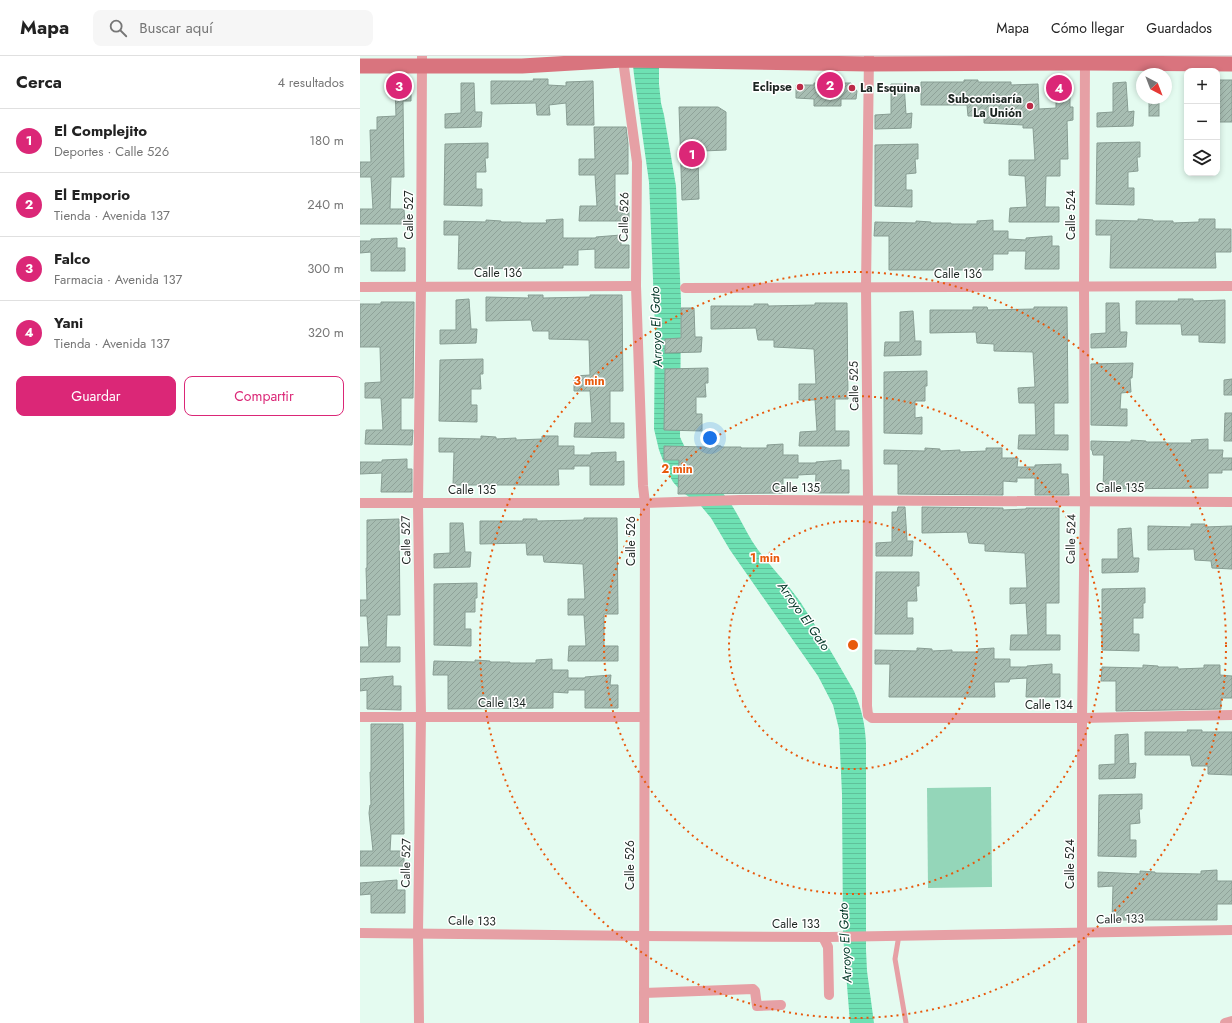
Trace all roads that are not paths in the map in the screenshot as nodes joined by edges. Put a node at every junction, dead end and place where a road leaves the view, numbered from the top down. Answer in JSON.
{"nodes":[{"id":1,"x":666,"y":58,"type":"edge"},
{"id":2,"x":1085,"y":59,"type":"edge"},
{"id":3,"x":623,"y":60,"type":"junction"},
{"id":4,"x":869,"y":60,"type":"edge"},
{"id":5,"x":422,"y":61,"type":"edge"},
{"id":6,"x":1232,"y":64,"type":"edge"},
{"id":7,"x":360,"y":66,"type":"edge"},
{"id":8,"x":636,"y":286,"type":"junction"},
{"id":9,"x":1084,"y":286,"type":"junction"},
{"id":10,"x":1232,"y":286,"type":"edge"},
{"id":11,"x":360,"y":287,"type":"edge"},
{"id":12,"x":421,"y":287,"type":"junction"},
{"id":13,"x":866,"y":287,"type":"junction"},
{"id":14,"x":685,"y":288,"type":"dead end"},
{"id":15,"x":868,"y":501,"type":"junction"},
{"id":16,"x":1085,"y":501,"type":"junction"},
{"id":17,"x":1232,"y":502,"type":"edge"},
{"id":18,"x":360,"y":503,"type":"edge"},
{"id":19,"x":418,"y":503,"type":"junction"},
{"id":20,"x":645,"y":503,"type":"junction"},
{"id":21,"x":868,"y":715,"type":"joint"},
{"id":22,"x":1232,"y":715,"type":"edge"},
{"id":23,"x":421,"y":716,"type":"junction"},
{"id":24,"x":360,"y":717,"type":"edge"},
{"id":25,"x":643,"y":717,"type":"junction"},
{"id":26,"x":1082,"y":718,"type":"junction"},
{"id":27,"x":1232,"y":930,"type":"edge"},
{"id":28,"x":360,"y":932,"type":"edge"},
{"id":29,"x":418,"y":933,"type":"junction"},
{"id":30,"x":1083,"y":933,"type":"junction"},
{"id":31,"x":900,"y":935,"type":"junction"},
{"id":32,"x":643,"y":936,"type":"junction"},
{"id":33,"x":826,"y":937,"type":"junction"},
{"id":34,"x":644,"y":993,"type":"junction"},
{"id":35,"x":829,"y":995,"type":"dead end"},
{"id":36,"x":781,"y":1005,"type":"dead end"},
{"id":37,"x":1232,"y":1021,"type":"edge"},
{"id":38,"x":419,"y":1023,"type":"edge"},
{"id":39,"x":644,"y":1023,"type":"edge"},
{"id":40,"x":906,"y":1023,"type":"edge"},
{"id":41,"x":1082,"y":1023,"type":"edge"},
{"id":42,"x":1225,"y":1023,"type":"edge"}],
"edges":[{"from":1,"to":3,"type":"street"},
{"from":1,"to":4,"type":"street"},
{"from":2,"to":4,"type":"street"},
{"from":2,"to":6,"type":"street"},
{"from":2,"to":9,"type":"street","name":"Calle 524"},
{"from":3,"to":5,"type":"street"},
{"from":3,"to":8,"type":"street","name":"Calle 526"},
{"from":4,"to":13,"type":"street","name":"Calle 525"},
{"from":5,"to":7,"type":"street"},
{"from":5,"to":12,"type":"street","name":"Calle 527"},
{"from":8,"to":12,"type":"street","name":"Calle 136"},
{"from":8,"to":20,"type":"street","name":"Calle 526"},
{"from":9,"to":10,"type":"street","name":"Calle 136"},
{"from":9,"to":13,"type":"street","name":"Calle 136"},
{"from":9,"to":16,"type":"street","name":"Calle 524"},
{"from":11,"to":12,"type":"street","name":"Calle 136"},
{"from":12,"to":19,"type":"street","name":"Calle 527"},
{"from":13,"to":14,"type":"street","name":"Calle 136"},
{"from":13,"to":15,"type":"street","name":"Calle 525"},
{"from":15,"to":16,"type":"street","name":"Calle 135"},
{"from":15,"to":20,"type":"street","name":"Calle 135"},
{"from":15,"to":21,"type":"street","name":"Calle 525"},
{"from":16,"to":17,"type":"street","name":"Calle 135"},
{"from":16,"to":26,"type":"street","name":"Calle 524"},
{"from":18,"to":19,"type":"street","name":"Calle 135"},
{"from":19,"to":20,"type":"street","name":"Calle 135"},
{"from":19,"to":23,"type":"street","name":"Calle 527"},
{"from":20,"to":25,"type":"street","name":"Calle 526"},
{"from":21,"to":26,"type":"street","name":"Calle 134"},
{"from":22,"to":26,"type":"street","name":"Calle 134"},
{"from":23,"to":24,"type":"street","name":"Calle 134"},
{"from":23,"to":25,"type":"street","name":"Calle 134"},
{"from":23,"to":29,"type":"street","name":"Calle 527"},
{"from":25,"to":32,"type":"street","name":"Calle 526"},
{"from":26,"to":30,"type":"street","name":"Calle 524"},
{"from":27,"to":30,"type":"street","name":"Calle 133"},
{"from":28,"to":29,"type":"street","name":"Calle 133"},
{"from":29,"to":32,"type":"street","name":"Calle 133"},
{"from":29,"to":38,"type":"street","name":"Calle 527"},
{"from":30,"to":31,"type":"street","name":"Calle 133"},
{"from":30,"to":41,"type":"street","name":"Calle 524"},
{"from":31,"to":33,"type":"street","name":"Calle 133"},
{"from":31,"to":40,"type":"lane"},
{"from":32,"to":33,"type":"street","name":"Calle 133"},
{"from":32,"to":34,"type":"street","name":"Calle 526"},
{"from":33,"to":35,"type":"street"},
{"from":34,"to":36,"type":"street"},
{"from":34,"to":39,"type":"street","name":"Calle 526"},
{"from":37,"to":42,"type":"street"}]}
